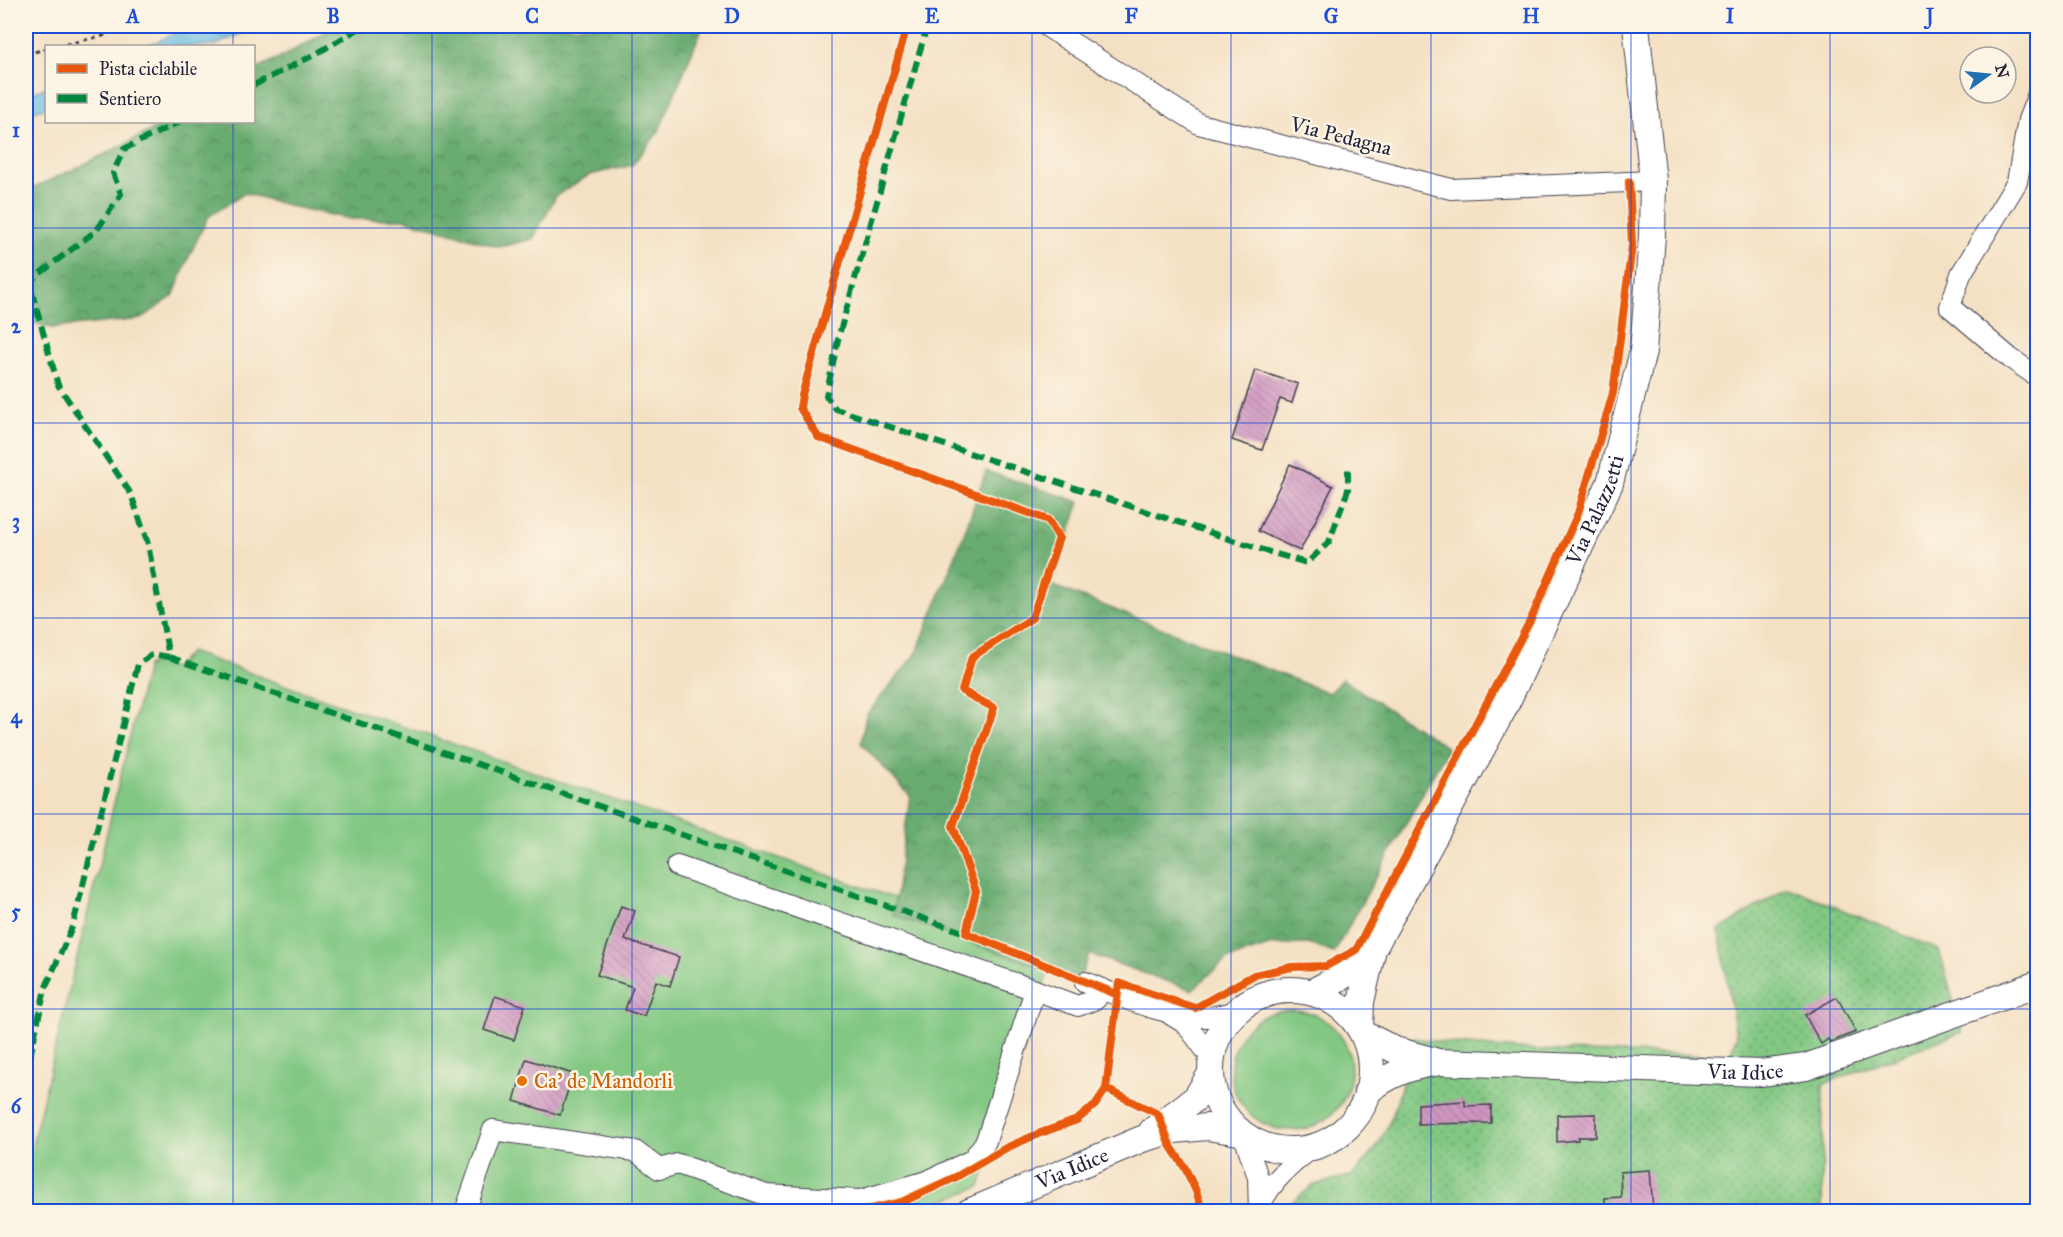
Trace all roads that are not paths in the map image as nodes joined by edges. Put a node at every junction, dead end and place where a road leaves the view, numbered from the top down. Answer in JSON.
{"nodes":[{"id":1,"x":1046,"y":26,"type":"edge"},
{"id":2,"x":1636,"y":26,"type":"edge"},
{"id":3,"x":2037,"y":94,"type":"edge"},
{"id":4,"x":1653,"y":182,"type":"junction"},
{"id":5,"x":2037,"y":377,"type":"edge"},
{"id":6,"x":677,"y":866,"type":"dead end"},
{"id":7,"x":1373,"y":949,"type":"junction"},
{"id":8,"x":2037,"y":984,"type":"edge"},
{"id":9,"x":1035,"y":990,"type":"junction"},
{"id":10,"x":1312,"y":992,"type":"junction"},
{"id":11,"x":1237,"y":1011,"type":"junction"},
{"id":12,"x":1166,"y":1012,"type":"junction"},
{"id":13,"x":1362,"y":1031,"type":"junction"},
{"id":14,"x":1438,"y":1062,"type":"junction"},
{"id":15,"x":1211,"y":1067,"type":"junction"},
{"id":16,"x":1367,"y":1092,"type":"junction"},
{"id":17,"x":1242,"y":1134,"type":"junction"},
{"id":18,"x":1142,"y":1138,"type":"junction"},
{"id":19,"x":1311,"y":1149,"type":"junction"},
{"id":20,"x":1259,"y":1208,"type":"edge"},
{"id":21,"x":465,"y":1212,"type":"edge"},
{"id":22,"x":969,"y":1212,"type":"edge"}],
"edges":[{"from":1,"to":4,"type":"street","name":"Via Pedagna"},
{"from":2,"to":4,"type":"main road","name":"Via Palazzetti"},
{"from":3,"to":5,"type":"street"},
{"from":4,"to":7,"type":"main road","name":"Via Palazzetti"},
{"from":6,"to":9,"type":"street"},
{"from":7,"to":10,"type":"main road","name":"Via Palazzetti"},
{"from":7,"to":13,"type":"main road","name":"Via Palazzetti"},
{"from":8,"to":14,"type":"main road","name":"Via Idice"},
{"from":9,"to":12,"type":"street"},
{"from":9,"to":21,"type":"street"},
{"from":10,"to":11,"type":"main road","name":"Via Idice"},
{"from":10,"to":13,"type":"main road","name":"Via Idice"},
{"from":11,"to":12,"type":"street"},
{"from":11,"to":15,"type":"main road","name":"Via Idice"},
{"from":12,"to":15,"type":"street"},
{"from":13,"to":14,"type":"main road","name":"Via Idice"},
{"from":13,"to":16,"type":"main road","name":"Via Idice"},
{"from":14,"to":16,"type":"main road","name":"Via Idice"},
{"from":15,"to":17,"type":"main road","name":"Via Idice"},
{"from":15,"to":18,"type":"main road","name":"Via Idice"},
{"from":16,"to":19,"type":"main road","name":"Via Idice"},
{"from":17,"to":18,"type":"main road","name":"Via Idice"},
{"from":17,"to":19,"type":"main road","name":"Via Idice"},
{"from":17,"to":20,"type":"street"},
{"from":18,"to":22,"type":"main road","name":"Via Idice"},
{"from":19,"to":20,"type":"street"}]}
